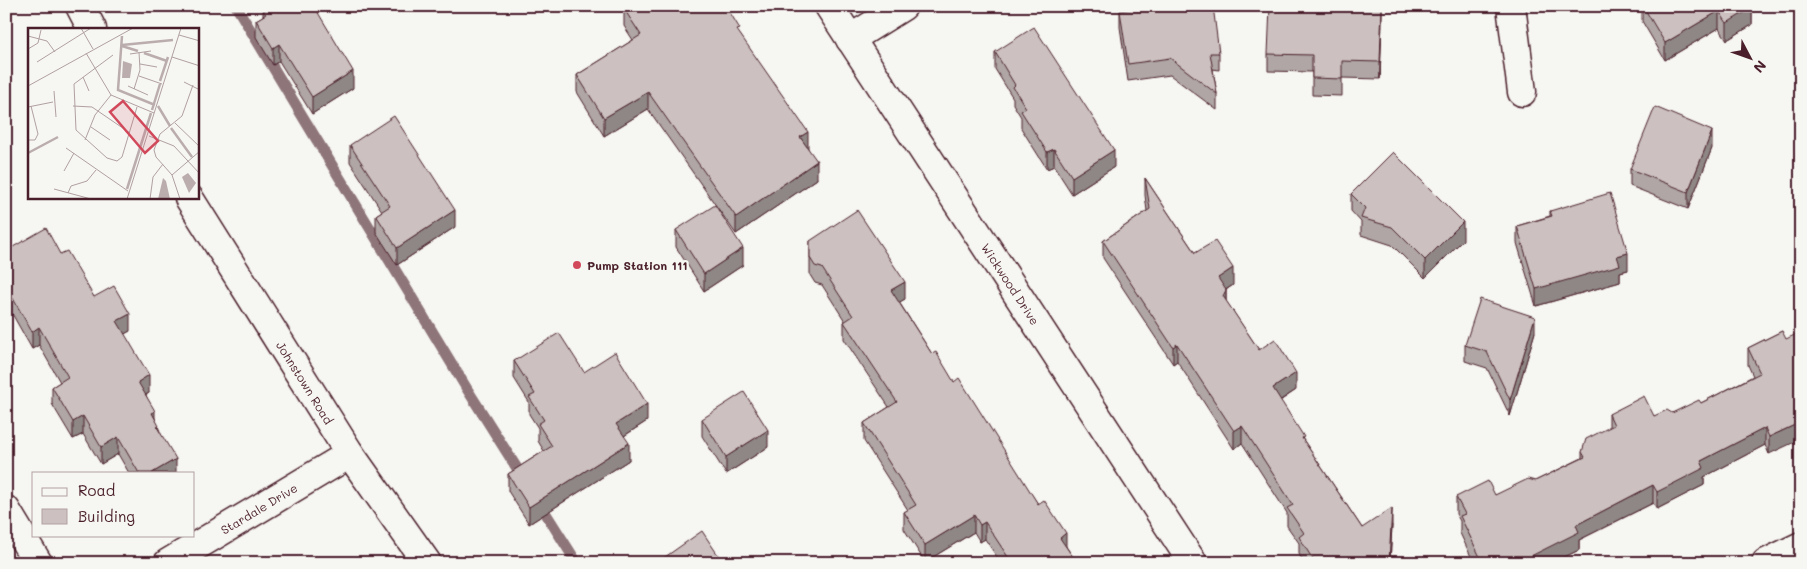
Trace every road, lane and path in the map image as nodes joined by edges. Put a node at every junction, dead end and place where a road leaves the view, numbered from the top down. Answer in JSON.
{"nodes":[{"id":1,"x":80,"y":6,"type":"edge"},
{"id":2,"x":829,"y":6,"type":"edge"},
{"id":3,"x":903,"y":6,"type":"edge"},
{"id":4,"x":1511,"y":6,"type":"edge"},
{"id":5,"x":91,"y":28,"type":"edge"},
{"id":6,"x":850,"y":39,"type":"junction"},
{"id":7,"x":1522,"y":92,"type":"dead end"},
{"id":8,"x":190,"y":199,"type":"edge"},
{"id":9,"x":350,"y":454,"type":"junction"},
{"id":10,"x":6,"y":510,"type":"edge"},
{"id":11,"x":1801,"y":546,"type":"edge"},
{"id":12,"x":38,"y":563,"type":"edge"},
{"id":13,"x":168,"y":563,"type":"edge"},
{"id":14,"x":427,"y":563,"type":"edge"},
{"id":15,"x":1193,"y":563,"type":"edge"},
{"id":16,"x":1766,"y":563,"type":"edge"}],
"edges":[{"from":1,"to":5,"type":"street"},
{"from":2,"to":6,"type":"street","name":"Wickwood Drive"},
{"from":3,"to":6,"type":"street"},
{"from":4,"to":7,"type":"street"},
{"from":6,"to":15,"type":"street","name":"Wickwood Drive"},
{"from":8,"to":9,"type":"street","name":"Johnstown Road"},
{"from":9,"to":13,"type":"street","name":"Stardale Drive"},
{"from":9,"to":14,"type":"street","name":"Johnstown Road"},
{"from":10,"to":12,"type":"street"},
{"from":11,"to":16,"type":"street"}]}
